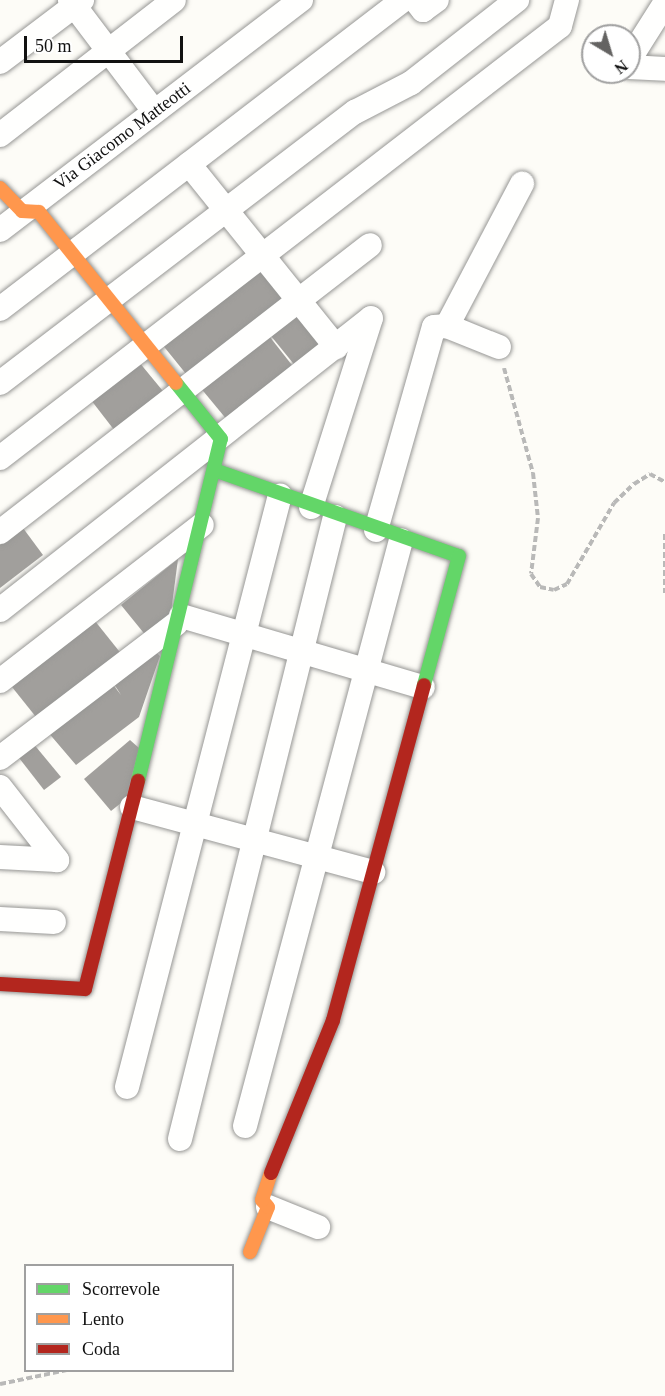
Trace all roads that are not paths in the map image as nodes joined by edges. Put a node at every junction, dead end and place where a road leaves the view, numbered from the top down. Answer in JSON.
{"nodes":[{"id":1,"x":174,"y":0,"type":"edge"},
{"id":2,"x":403,"y":0,"type":"edge"},
{"id":3,"x":415,"y":0,"type":"edge"},
{"id":4,"x":437,"y":0,"type":"edge"},
{"id":5,"x":517,"y":0,"type":"edge"},
{"id":6,"x":567,"y":0,"type":"edge"},
{"id":7,"x":75,"y":2,"type":"edge"},
{"id":8,"x":665,"y":3,"type":"edge"},
{"id":9,"x":287,"y":4,"type":"edge"},
{"id":10,"x":641,"y":41,"type":"edge"},
{"id":11,"x":110,"y":49,"type":"junction"},
{"id":12,"x":0,"y":62,"type":"edge"},
{"id":13,"x":641,"y":68,"type":"edge"},
{"id":14,"x":665,"y":69,"type":"edge"},
{"id":15,"x":154,"y":111,"type":"junction"},
{"id":16,"x":0,"y":135,"type":"edge"},
{"id":17,"x":189,"y":164,"type":"junction"},
{"id":18,"x":522,"y":184,"type":"dead end"},
{"id":19,"x":0,"y":188,"type":"edge"},
{"id":20,"x":226,"y":210,"type":"junction"},
{"id":21,"x":22,"y":211,"type":"junction"},
{"id":22,"x":0,"y":230,"type":"edge"},
{"id":23,"x":370,"y":245,"type":"dead end"},
{"id":24,"x":73,"y":254,"type":"junction"},
{"id":25,"x":262,"y":256,"type":"junction"},
{"id":26,"x":108,"y":299,"type":"junction"},
{"id":27,"x":299,"y":300,"type":"junction"},
{"id":28,"x":0,"y":309,"type":"edge"},
{"id":29,"x":447,"y":326,"type":"junction"},
{"id":30,"x":146,"y":345,"type":"junction"},
{"id":31,"x":500,"y":347,"type":"road end"},
{"id":32,"x":336,"y":348,"type":"junction"},
{"id":33,"x":0,"y":383,"type":"edge"},
{"id":34,"x":183,"y":392,"type":"junction"},
{"id":35,"x":220,"y":439,"type":"junction"},
{"id":36,"x":0,"y":458,"type":"edge"},
{"id":37,"x":217,"y":471,"type":"junction"},
{"id":38,"x":280,"y":495,"type":"junction"},
{"id":39,"x":310,"y":507,"type":"junction"},
{"id":40,"x":335,"y":517,"type":"junction"},
{"id":41,"x":202,"y":525,"type":"junction"},
{"id":42,"x":376,"y":530,"type":"junction"},
{"id":43,"x":0,"y":532,"type":"edge"},
{"id":44,"x":401,"y":540,"type":"junction"},
{"id":45,"x":0,"y":610,"type":"edge"},
{"id":46,"x":179,"y":620,"type":"junction"},
{"id":47,"x":243,"y":636,"type":"junction"},
{"id":48,"x":301,"y":652,"type":"junction"},
{"id":49,"x":363,"y":669,"type":"junction"},
{"id":50,"x":0,"y":681,"type":"edge"},
{"id":51,"x":423,"y":687,"type":"junction"},
{"id":52,"x":0,"y":758,"type":"edge"},
{"id":53,"x":0,"y":787,"type":"edge"},
{"id":54,"x":132,"y":807,"type":"junction"},
{"id":55,"x":193,"y":824,"type":"junction"},
{"id":56,"x":255,"y":839,"type":"junction"},
{"id":57,"x":316,"y":855,"type":"junction"},
{"id":58,"x":0,"y":857,"type":"edge"},
{"id":59,"x":373,"y":872,"type":"junction"},
{"id":60,"x":0,"y":919,"type":"edge"},
{"id":61,"x":54,"y":922,"type":"dead end"},
{"id":62,"x":0,"y":984,"type":"edge"},
{"id":63,"x":128,"y":1087,"type":"dead end"},
{"id":64,"x":245,"y":1126,"type":"dead end"},
{"id":65,"x":180,"y":1139,"type":"dead end"},
{"id":66,"x":268,"y":1207,"type":"junction"},
{"id":67,"x":318,"y":1227,"type":"dead end"},
{"id":68,"x":250,"y":1252,"type":"dead end"}],
"edges":[{"from":1,"to":11,"type":"street"},
{"from":2,"to":17,"type":"street"},
{"from":3,"to":4,"type":"street"},
{"from":5,"to":20,"type":"street"},
{"from":6,"to":25,"type":"street"},
{"from":7,"to":11,"type":"street"},
{"from":7,"to":12,"type":"street"},
{"from":8,"to":10,"type":"street"},
{"from":9,"to":15,"type":"street","name":"Via Giacomo Matteotti"},
{"from":11,"to":15,"type":"street"},
{"from":11,"to":16,"type":"street"},
{"from":13,"to":14,"type":"street"},
{"from":15,"to":21,"type":"street","name":"Via Giacomo Matteotti"},
{"from":17,"to":20,"type":"street"},
{"from":17,"to":24,"type":"street"},
{"from":18,"to":29,"type":"street"},
{"from":19,"to":21,"type":"street"},
{"from":20,"to":25,"type":"street"},
{"from":20,"to":26,"type":"street"},
{"from":21,"to":22,"type":"street","name":"Via Giacomo Matteotti"},
{"from":21,"to":24,"type":"street"},
{"from":23,"to":27,"type":"street"},
{"from":24,"to":26,"type":"street"},
{"from":24,"to":28,"type":"street"},
{"from":25,"to":27,"type":"street"},
{"from":25,"to":30,"type":"street"},
{"from":26,"to":30,"type":"street"},
{"from":26,"to":33,"type":"street"},
{"from":27,"to":32,"type":"street"},
{"from":27,"to":34,"type":"street"},
{"from":29,"to":31,"type":"street"},
{"from":29,"to":42,"type":"street"},
{"from":30,"to":34,"type":"street"},
{"from":30,"to":36,"type":"street"},
{"from":32,"to":35,"type":"street"},
{"from":32,"to":39,"type":"street"},
{"from":34,"to":35,"type":"street"},
{"from":34,"to":43,"type":"street"},
{"from":35,"to":37,"type":"street"},
{"from":35,"to":45,"type":"street"},
{"from":37,"to":38,"type":"street"},
{"from":37,"to":41,"type":"street"},
{"from":38,"to":39,"type":"street"},
{"from":38,"to":47,"type":"street"},
{"from":39,"to":40,"type":"street"},
{"from":40,"to":42,"type":"street"},
{"from":40,"to":48,"type":"street"},
{"from":41,"to":46,"type":"street"},
{"from":41,"to":50,"type":"street"},
{"from":42,"to":44,"type":"street"},
{"from":44,"to":49,"type":"street"},
{"from":44,"to":51,"type":"street"},
{"from":46,"to":47,"type":"street"},
{"from":46,"to":52,"type":"street"},
{"from":46,"to":54,"type":"street"},
{"from":47,"to":48,"type":"street"},
{"from":47,"to":55,"type":"street"},
{"from":48,"to":49,"type":"street"},
{"from":48,"to":56,"type":"street"},
{"from":49,"to":51,"type":"street"},
{"from":49,"to":57,"type":"street"},
{"from":51,"to":59,"type":"street"},
{"from":53,"to":58,"type":"street"},
{"from":54,"to":55,"type":"street"},
{"from":54,"to":62,"type":"street"},
{"from":55,"to":56,"type":"street"},
{"from":55,"to":63,"type":"street"},
{"from":56,"to":57,"type":"street"},
{"from":56,"to":65,"type":"street"},
{"from":57,"to":59,"type":"street"},
{"from":57,"to":64,"type":"street"},
{"from":59,"to":66,"type":"street"},
{"from":60,"to":61,"type":"street"},
{"from":66,"to":67,"type":"street"},
{"from":66,"to":68,"type":"street"}]}
